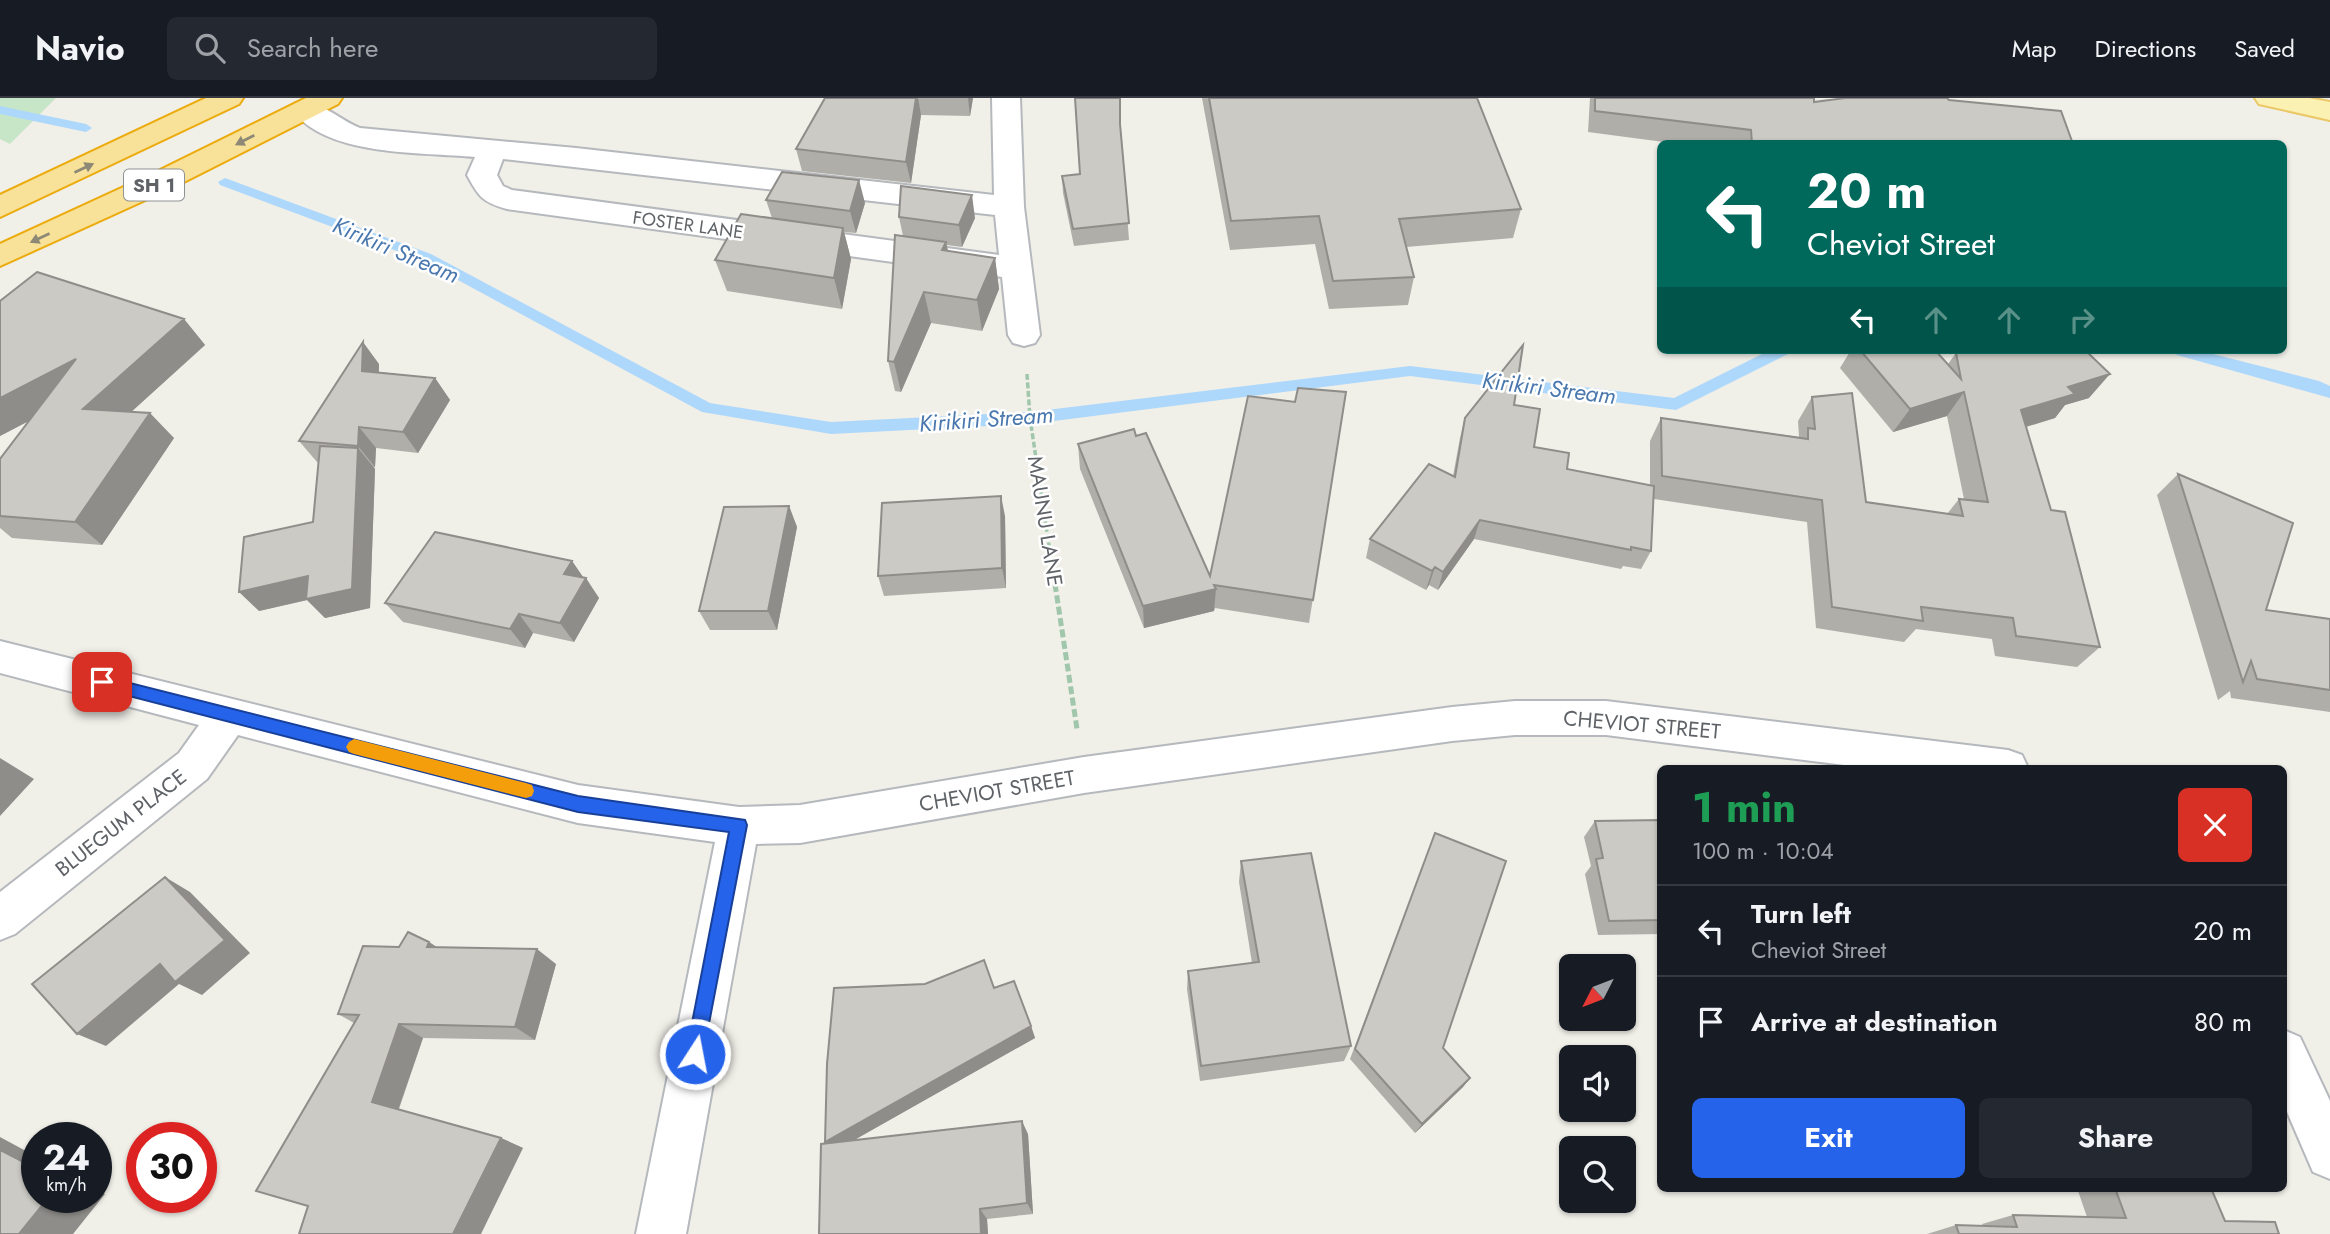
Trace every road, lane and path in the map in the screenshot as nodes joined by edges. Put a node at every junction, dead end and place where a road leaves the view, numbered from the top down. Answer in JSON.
{"nodes":[{"id":1,"x":229,"y":98,"type":"edge"},
{"id":2,"x":1006,"y":98,"type":"edge"},
{"id":3,"x":2269,"y":98,"type":"edge"},
{"id":4,"x":317,"y":104,"type":"edge"},
{"id":5,"x":2330,"y":111,"type":"edge"},
{"id":6,"x":493,"y":149,"type":"junction"},
{"id":7,"x":0,"y":207,"type":"edge"},
{"id":8,"x":1009,"y":207,"type":"junction"},
{"id":9,"x":0,"y":256,"type":"edge"},
{"id":10,"x":1016,"y":268,"type":"junction"},
{"id":11,"x":1024,"y":335,"type":"joint"},
{"id":12,"x":0,"y":657,"type":"edge"},
{"id":13,"x":229,"y":715,"type":"junction"},
{"id":14,"x":1984,"y":765,"type":"edge"},
{"id":15,"x":1084,"y":775,"type":"junction"},
{"id":16,"x":739,"y":825,"type":"junction"},
{"id":17,"x":0,"y":919,"type":"edge"},
{"id":18,"x":2287,"y":1060,"type":"edge"},
{"id":19,"x":2330,"y":1155,"type":"edge"},
{"id":20,"x":661,"y":1234,"type":"edge"}],
"edges":[{"from":7,"to":1,"type":"highway","number":"SH 1","one_way":true},
{"from":2,"to":8,"type":"street"},
{"from":3,"to":5,"type":"main road"},
{"from":4,"to":6,"type":"street"},
{"from":4,"to":9,"type":"highway","number":"SH 1","one_way":true},
{"from":6,"to":8,"type":"street"},
{"from":6,"to":10,"type":"street","name":"FOSTER LANE"},
{"from":8,"to":10,"type":"street"},
{"from":10,"to":11,"type":"street"},
{"from":11,"to":15,"type":"path","name":"MAUNU LANE"},
{"from":12,"to":13,"type":"street","name":"CHEVIOT STREET"},
{"from":13,"to":16,"type":"street","name":"CHEVIOT STREET"},
{"from":13,"to":17,"type":"street","name":"BLUEGUM PLACE"},
{"from":14,"to":15,"type":"street","name":"CHEVIOT STREET"},
{"from":15,"to":16,"type":"street","name":"CHEVIOT STREET"},
{"from":16,"to":20,"type":"street"},
{"from":18,"to":19,"type":"street"}]}
